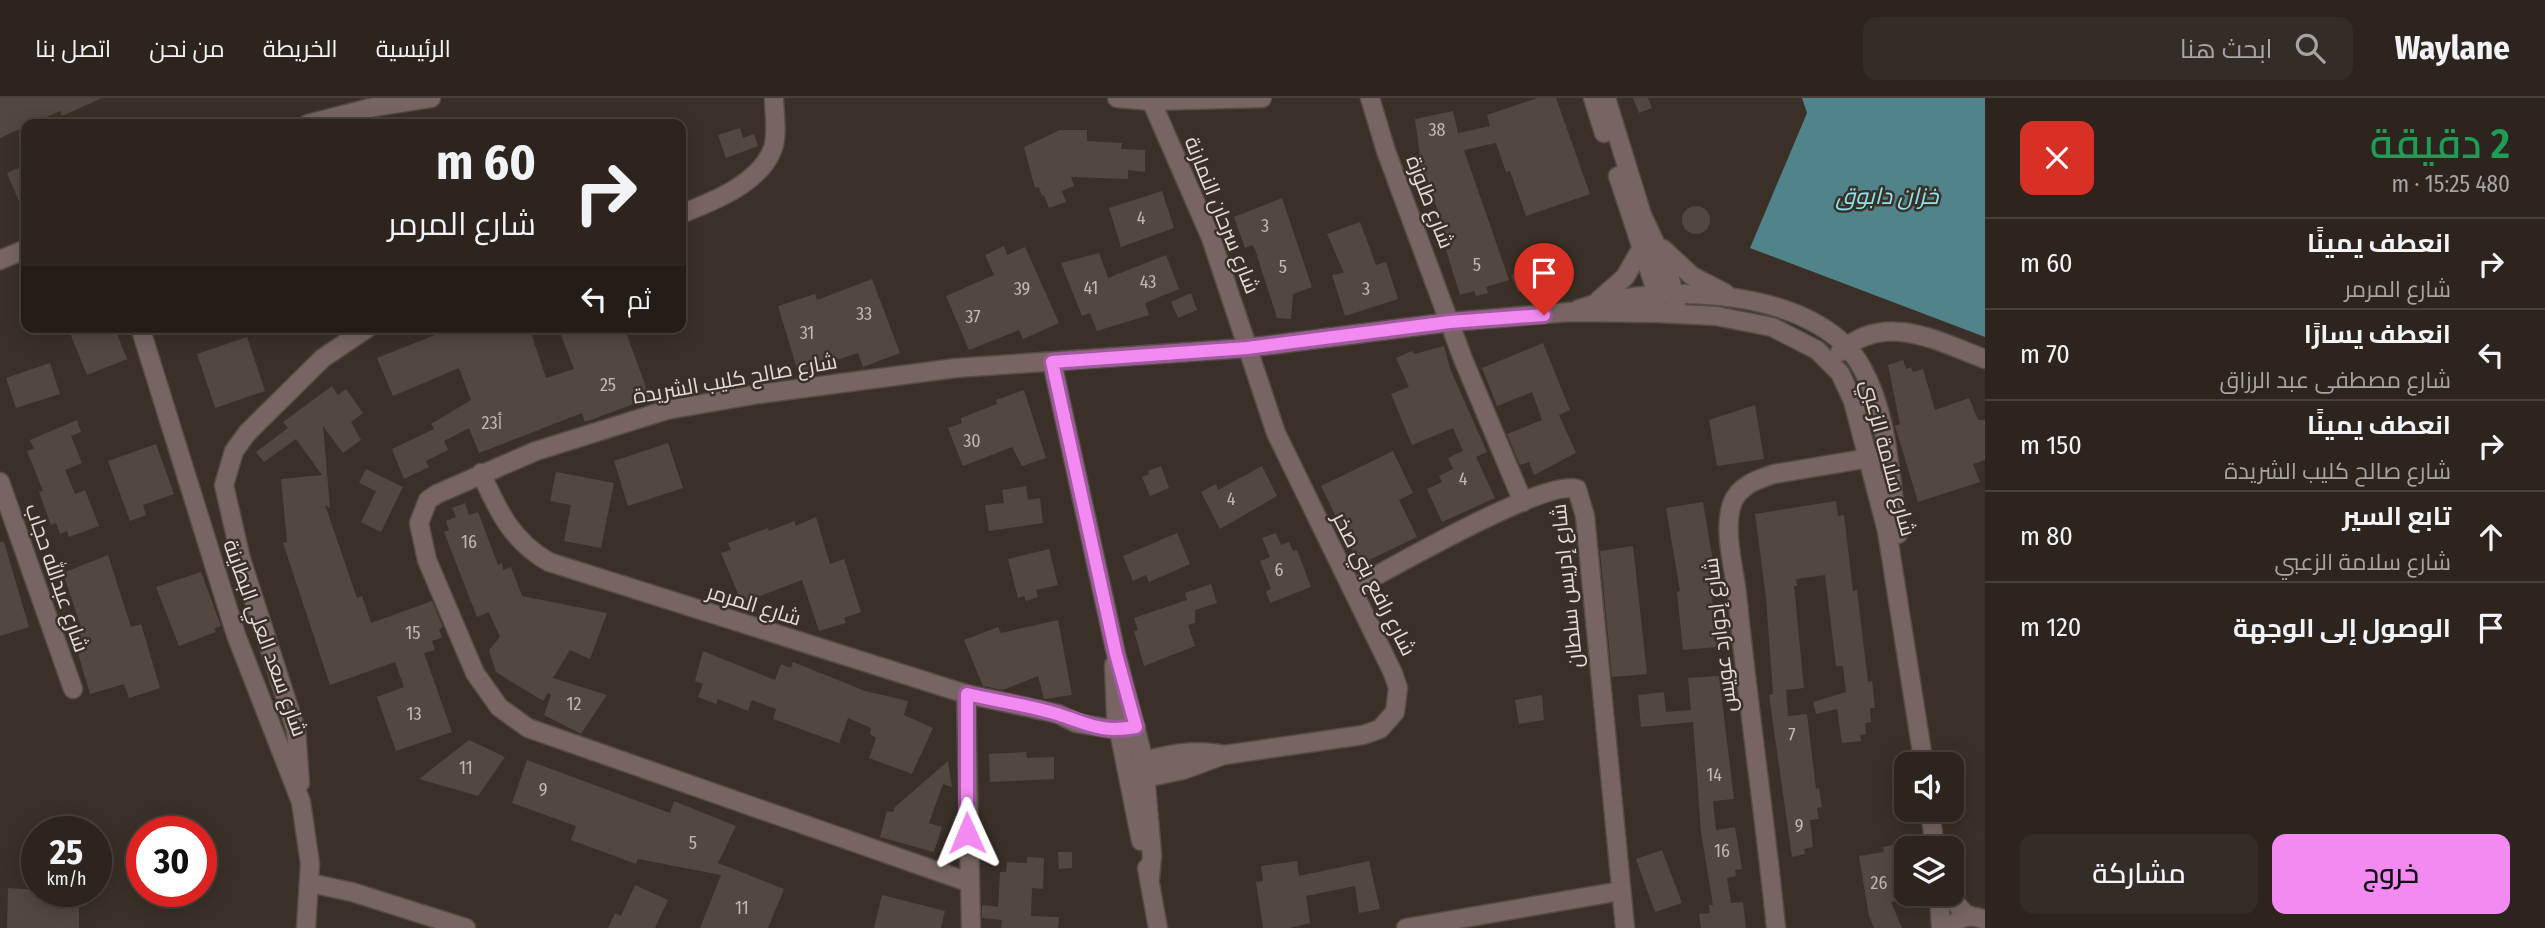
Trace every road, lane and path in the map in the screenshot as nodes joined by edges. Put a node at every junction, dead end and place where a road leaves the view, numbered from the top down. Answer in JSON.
{"nodes":[{"id":1,"x":431,"y":98,"type":"edge"},
{"id":2,"x":774,"y":98,"type":"edge"},
{"id":3,"x":1117,"y":98,"type":"edge"},
{"id":4,"x":1262,"y":98,"type":"edge"},
{"id":5,"x":1370,"y":98,"type":"edge"},
{"id":6,"x":1593,"y":98,"type":"edge"},
{"id":7,"x":1606,"y":98,"type":"edge"},
{"id":8,"x":1150,"y":99,"type":"edge"},
{"id":9,"x":373,"y":102,"type":"edge"},
{"id":10,"x":323,"y":119,"type":"edge"},
{"id":11,"x":686,"y":212,"type":"edge"},
{"id":12,"x":1648,"y":246,"type":"junction"},
{"id":13,"x":21,"y":251,"type":"edge"},
{"id":14,"x":0,"y":260,"type":"edge"},
{"id":15,"x":1665,"y":294,"type":"junction"},
{"id":16,"x":1748,"y":302,"type":"junction"},
{"id":17,"x":1596,"y":303,"type":"junction"},
{"id":18,"x":1569,"y":312,"type":"junction"},
{"id":19,"x":1658,"y":313,"type":"junction"},
{"id":20,"x":1678,"y":314,"type":"junction"},
{"id":21,"x":1450,"y":322,"type":"junction"},
{"id":22,"x":142,"y":333,"type":"edge"},
{"id":23,"x":360,"y":333,"type":"edge"},
{"id":24,"x":1847,"y":345,"type":"junction"},
{"id":25,"x":1247,"y":348,"type":"junction"},
{"id":26,"x":1985,"y":359,"type":"edge"},
{"id":27,"x":1052,"y":362,"type":"junction"},
{"id":28,"x":1830,"y":362,"type":"junction"},
{"id":29,"x":1887,"y":455,"type":"junction"},
{"id":30,"x":1868,"y":459,"type":"junction"},
{"id":31,"x":481,"y":473,"type":"junction"},
{"id":32,"x":0,"y":482,"type":"edge"},
{"id":33,"x":1522,"y":502,"type":"junction"},
{"id":34,"x":1352,"y":590,"type":"junction"},
{"id":35,"x":1898,"y":591,"type":"junction"},
{"id":36,"x":73,"y":689,"type":"dead end"},
{"id":37,"x":967,"y":694,"type":"junction"},
{"id":38,"x":1126,"y":722,"type":"junction"},
{"id":39,"x":1922,"y":752,"type":"edge"},
{"id":40,"x":1137,"y":772,"type":"junction"},
{"id":41,"x":301,"y":802,"type":"junction"},
{"id":42,"x":968,"y":882,"type":"junction"},
{"id":43,"x":310,"y":883,"type":"junction"},
{"id":44,"x":1621,"y":891,"type":"junction"},
{"id":45,"x":1940,"y":906,"type":"edge"},
{"id":46,"x":1958,"y":906,"type":"edge"},
{"id":47,"x":1980,"y":916,"type":"edge"},
{"id":48,"x":1450,"y":924,"type":"edge"},
{"id":49,"x":306,"y":928,"type":"edge"},
{"id":50,"x":466,"y":928,"type":"edge"},
{"id":51,"x":971,"y":928,"type":"edge"},
{"id":52,"x":1157,"y":928,"type":"edge"},
{"id":53,"x":1406,"y":928,"type":"edge"},
{"id":54,"x":1625,"y":928,"type":"edge"},
{"id":55,"x":1776,"y":928,"type":"edge"},
{"id":56,"x":1941,"y":928,"type":"edge"},
{"id":57,"x":1950,"y":928,"type":"edge"}],
"edges":[{"from":1,"to":9,"type":"street"},
{"from":2,"to":11,"type":"street"},
{"from":3,"to":8,"type":"street"},
{"from":4,"to":8,"type":"street"},
{"from":5,"to":21,"type":"street","name":"شارع طلوزة"},
{"from":6,"to":12,"type":"street"},
{"from":7,"to":12,"type":"street"},
{"from":8,"to":25,"type":"street","name":"شارع سرحان النمارنة"},
{"from":9,"to":10,"type":"street"},
{"from":12,"to":15,"type":"street"},
{"from":12,"to":16,"type":"street"},
{"from":12,"to":17,"type":"street"},
{"from":13,"to":14,"type":"street"},
{"from":15,"to":16,"type":"street","name":"شارع سلامة الزعبي"},
{"from":15,"to":17,"type":"street","name":"شارع سلامة الزعبي"},
{"from":15,"to":19,"type":"street"},
{"from":15,"to":20,"type":"street"},
{"from":16,"to":24,"type":"street","name":"شارع سلامة الزعبي"},
{"from":17,"to":18,"type":"street","name":"شارع سلامة الزعبي"},
{"from":18,"to":19,"type":"street","name":"شارع سلامة الزعبي"},
{"from":18,"to":21,"type":"street","name":"شارع سلامة الزعبي"},
{"from":19,"to":20,"type":"street","name":"شارع سلامة الزعبي"},
{"from":20,"to":28,"type":"street","name":"شارع سلامة الزعبي"},
{"from":21,"to":25,"type":"street","name":"شارع سلامة الزعبي"},
{"from":21,"to":33,"type":"street","name":"شارع طلوزة"},
{"from":22,"to":41,"type":"street","name":"شارع سعد العلي البطاينة"},
{"from":23,"to":41,"type":"street"},
{"from":24,"to":26,"type":"street"},
{"from":24,"to":28,"type":"street"},
{"from":24,"to":29,"type":"street","name":"شارع سلامة الزعبي"},
{"from":25,"to":27,"type":"street","name":"شارع صالح كليب الشريدة"},
{"from":25,"to":34,"type":"street","name":"شارع رافع بني صخر"},
{"from":27,"to":31,"type":"street","name":"شارع صالح كليب الشريدة"},
{"from":27,"to":38,"type":"street"},
{"from":28,"to":30,"type":"street","name":"شارع سلامة الزعبي"},
{"from":29,"to":30,"type":"street","name":"شارع إدوارد عويس"},
{"from":29,"to":35,"type":"street","name":"شارع سلامة الزعبي"},
{"from":30,"to":35,"type":"street","name":"شارع سلامة الزعبي"},
{"from":30,"to":55,"type":"street","name":"شارع إدوارد عويس"},
{"from":31,"to":37,"type":"street","name":"شارع المرمر"},
{"from":31,"to":42,"type":"street","name":"شارع صالح كليب الشريدة"},
{"from":32,"to":36,"type":"street","name":"شارع عبدالله حجاب"},
{"from":33,"to":34,"type":"street","name":"شارع إدريس سلطان"},
{"from":33,"to":44,"type":"street","name":"شارع إدريس سلطان"},
{"from":34,"to":40,"type":"street","name":"شارع رافع بني صخر"},
{"from":35,"to":39,"type":"street","name":"شارع سلامة الزعبي"},
{"from":37,"to":38,"type":"street","name":"شارع المرمر"},
{"from":37,"to":42,"type":"street"},
{"from":38,"to":40,"type":"street"},
{"from":40,"to":52,"type":"street"},
{"from":41,"to":43,"type":"street","name":"شارع سعد العلي البطاينة"},
{"from":42,"to":51,"type":"street"},
{"from":43,"to":49,"type":"street","name":"شارع سعد العلي البطاينة"},
{"from":43,"to":50,"type":"street"},
{"from":44,"to":48,"type":"street"},
{"from":44,"to":54,"type":"street","name":"شارع إدريس سلطان"},
{"from":45,"to":56,"type":"street"},
{"from":46,"to":47,"type":"street"},
{"from":47,"to":57,"type":"street"},
{"from":48,"to":53,"type":"street"}]}
